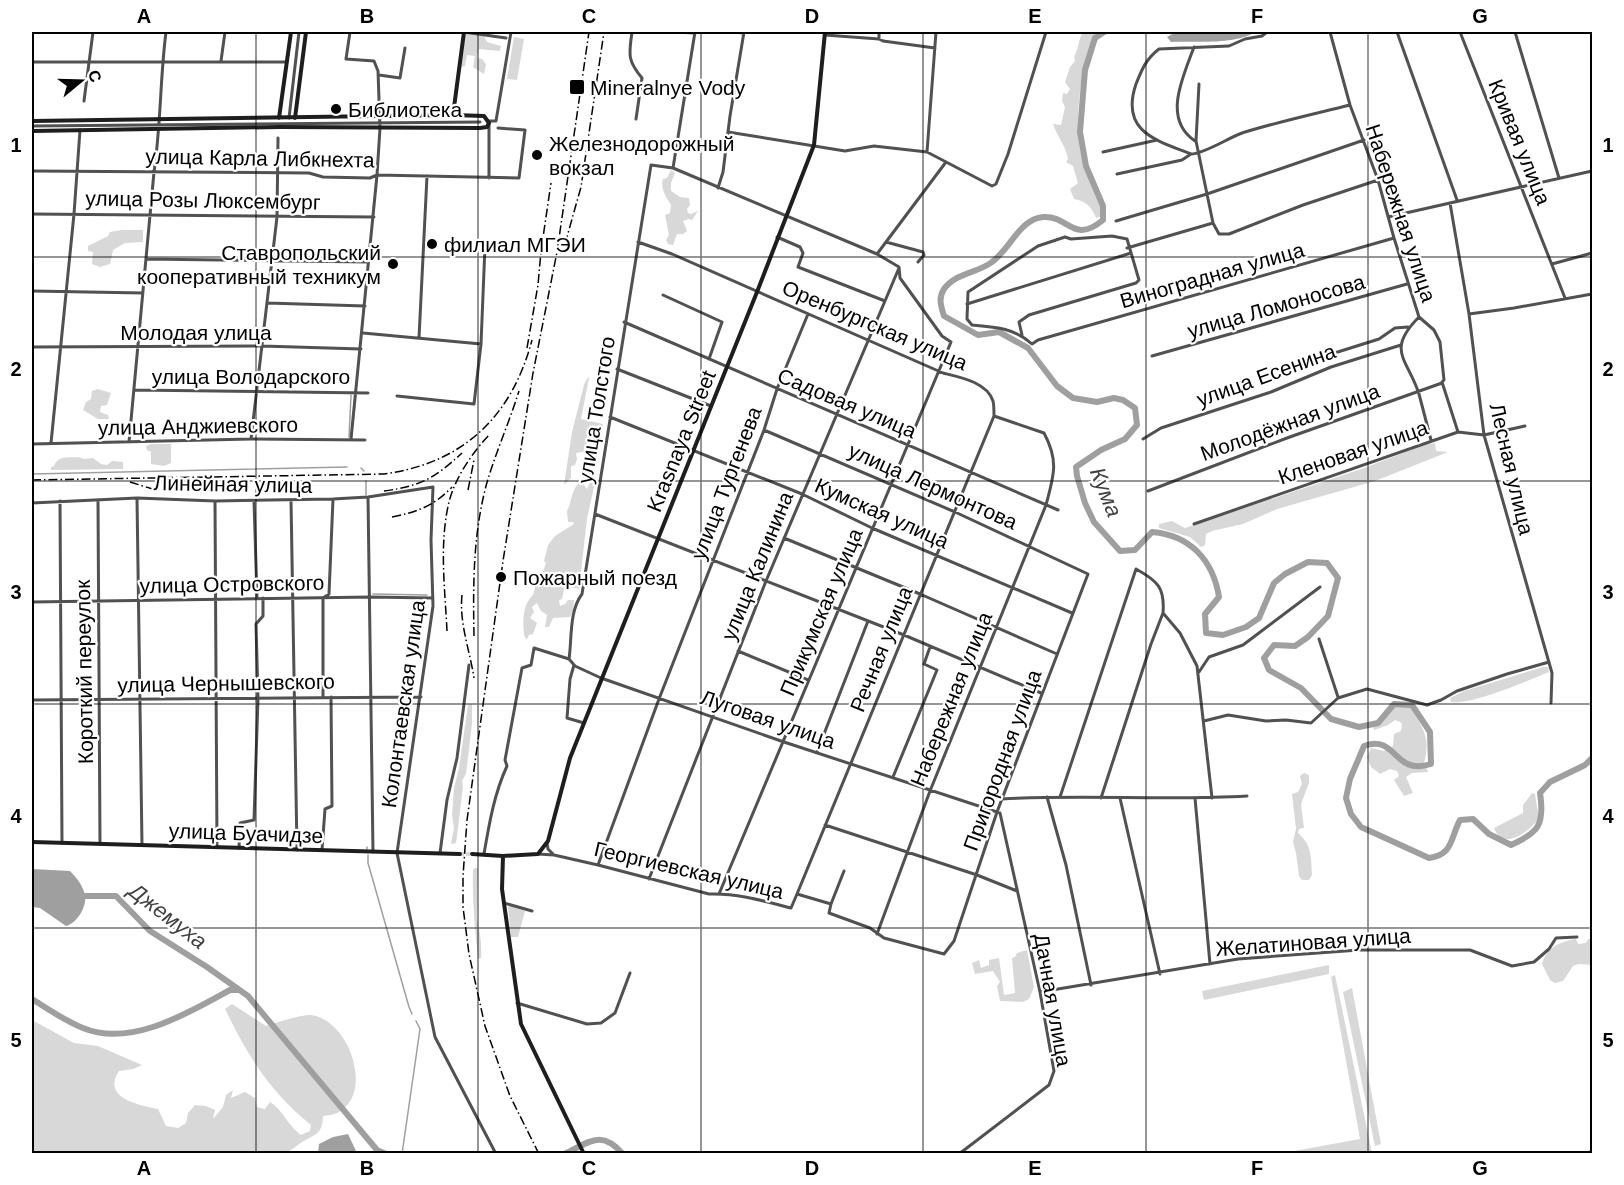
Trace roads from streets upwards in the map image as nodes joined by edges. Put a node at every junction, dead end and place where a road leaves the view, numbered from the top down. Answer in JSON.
{"nodes":[{"id":1,"x":93,"y":32,"type":"edge"},
{"id":2,"x":166,"y":32,"type":"edge"},
{"id":3,"x":225,"y":32,"type":"edge"},
{"id":4,"x":291,"y":32,"type":"edge"},
{"id":5,"x":299,"y":32,"type":"edge"},
{"id":6,"x":306,"y":32,"type":"edge"},
{"id":7,"x":350,"y":32,"type":"edge"},
{"id":8,"x":464,"y":32,"type":"edge"},
{"id":9,"x":511,"y":32,"type":"edge"},
{"id":10,"x":632,"y":32,"type":"edge"},
{"id":11,"x":673,"y":32,"type":"edge"},
{"id":12,"x":695,"y":32,"type":"edge"},
{"id":13,"x":732,"y":32,"type":"edge"},
{"id":14,"x":744,"y":32,"type":"edge"},
{"id":15,"x":879,"y":32,"type":"edge"},
{"id":16,"x":936,"y":32,"type":"edge"},
{"id":17,"x":1046,"y":32,"type":"edge"},
{"id":18,"x":1267,"y":32,"type":"edge"},
{"id":19,"x":1330,"y":32,"type":"edge"},
{"id":20,"x":1397,"y":32,"type":"edge"},
{"id":21,"x":1460,"y":32,"type":"edge"},
{"id":22,"x":1515,"y":32,"type":"edge"},
{"id":23,"x":825,"y":33,"type":"edge"},
{"id":24,"x":506,"y":38,"type":"dead end"},
{"id":25,"x":879,"y":39,"type":"junction"},
{"id":26,"x":405,"y":48,"type":"dead end"},
{"id":27,"x":935,"y":48,"type":"junction"},
{"id":28,"x":1194,"y":48,"type":"junction"},
{"id":29,"x":221,"y":61,"type":"junction"},
{"id":30,"x":32,"y":62,"type":"edge"},
{"id":31,"x":287,"y":62,"type":"junction"},
{"id":32,"x":89,"y":63,"type":"junction"},
{"id":33,"x":162,"y":63,"type":"junction"},
{"id":34,"x":379,"y":75,"type":"junction"},
{"id":35,"x":1199,"y":84,"type":"dead end"},
{"id":36,"x":84,"y":101,"type":"dead end"},
{"id":37,"x":1350,"y":105,"type":"junction"},
{"id":38,"x":453,"y":115,"type":"junction"},
{"id":39,"x":379,"y":117,"type":"junction"},
{"id":40,"x":279,"y":118,"type":"junction"},
{"id":41,"x":288,"y":118,"type":"junction"},
{"id":42,"x":294,"y":118,"type":"junction"},
{"id":43,"x":636,"y":119,"type":"dead end"},
{"id":44,"x":32,"y":121,"type":"edge"},
{"id":45,"x":480,"y":122,"type":"dead end"},
{"id":46,"x":489,"y":123,"type":"junction"},
{"id":47,"x":160,"y":125,"type":"junction"},
{"id":48,"x":380,"y":125,"type":"junction"},
{"id":49,"x":498,"y":128,"type":"dead end"},
{"id":50,"x":32,"y":129,"type":"edge"},
{"id":51,"x":80,"y":130,"type":"junction"},
{"id":52,"x":728,"y":132,"type":"junction"},
{"id":53,"x":278,"y":138,"type":"dead end"},
{"id":54,"x":1158,"y":140,"type":"junction"},
{"id":55,"x":1364,"y":140,"type":"junction"},
{"id":56,"x":1196,"y":141,"type":"junction"},
{"id":57,"x":814,"y":145,"type":"junction"},
{"id":58,"x":927,"y":152,"type":"junction"},
{"id":59,"x":1103,"y":152,"type":"dead end"},
{"id":60,"x":1191,"y":154,"type":"junction"},
{"id":61,"x":1198,"y":154,"type":"junction"},
{"id":62,"x":946,"y":162,"type":"junction"},
{"id":63,"x":673,"y":168,"type":"junction"},
{"id":64,"x":77,"y":170,"type":"junction"},
{"id":65,"x":32,"y":171,"type":"edge"},
{"id":66,"x":154,"y":171,"type":"junction"},
{"id":67,"x":1593,"y":171,"type":"edge"},
{"id":68,"x":278,"y":173,"type":"junction"},
{"id":69,"x":1117,"y":174,"type":"dead end"},
{"id":70,"x":377,"y":175,"type":"junction"},
{"id":71,"x":427,"y":176,"type":"junction"},
{"id":72,"x":489,"y":178,"type":"junction"},
{"id":73,"x":1559,"y":178,"type":"junction"},
{"id":74,"x":1378,"y":180,"type":"junction"},
{"id":75,"x":1521,"y":186,"type":"junction"},
{"id":76,"x":718,"y":188,"type":"junction"},
{"id":77,"x":1207,"y":194,"type":"junction"},
{"id":78,"x":1456,"y":200,"type":"junction"},
{"id":79,"x":1450,"y":203,"type":"junction"},
{"id":80,"x":32,"y":214,"type":"edge"},
{"id":81,"x":75,"y":214,"type":"junction"},
{"id":82,"x":150,"y":214,"type":"junction"},
{"id":83,"x":786,"y":216,"type":"junction"},
{"id":84,"x":277,"y":217,"type":"junction"},
{"id":85,"x":374,"y":217,"type":"junction"},
{"id":86,"x":1388,"y":217,"type":"junction"},
{"id":87,"x":1116,"y":221,"type":"dead end"},
{"id":88,"x":1213,"y":223,"type":"junction"},
{"id":89,"x":777,"y":237,"type":"junction"},
{"id":90,"x":1394,"y":238,"type":"junction"},
{"id":91,"x":638,"y":242,"type":"junction"},
{"id":92,"x":886,"y":242,"type":"junction"},
{"id":93,"x":485,"y":246,"type":"dead end"},
{"id":94,"x":1129,"y":247,"type":"junction"},
{"id":95,"x":1131,"y":253,"type":"junction"},
{"id":96,"x":1593,"y":253,"type":"edge"},
{"id":97,"x":877,"y":254,"type":"junction"},
{"id":98,"x":146,"y":259,"type":"junction"},
{"id":99,"x":272,"y":260,"type":"junction"},
{"id":100,"x":368,"y":262,"type":"junction"},
{"id":101,"x":918,"y":262,"type":"dead end"},
{"id":102,"x":1552,"y":264,"type":"junction"},
{"id":103,"x":899,"y":267,"type":"junction"},
{"id":104,"x":1408,"y":284,"type":"junction"},
{"id":105,"x":32,"y":291,"type":"edge"},
{"id":106,"x":66,"y":292,"type":"junction"},
{"id":107,"x":757,"y":292,"type":"junction"},
{"id":108,"x":143,"y":293,"type":"junction"},
{"id":109,"x":1593,"y":294,"type":"edge"},
{"id":110,"x":663,"y":295,"type":"dead end"},
{"id":111,"x":1565,"y":298,"type":"junction"},
{"id":112,"x":885,"y":301,"type":"junction"},
{"id":113,"x":267,"y":303,"type":"junction"},
{"id":114,"x":967,"y":304,"type":"junction"},
{"id":115,"x":365,"y":306,"type":"junction"},
{"id":116,"x":808,"y":314,"type":"junction"},
{"id":117,"x":1469,"y":314,"type":"junction"},
{"id":118,"x":1419,"y":317,"type":"junction"},
{"id":119,"x":624,"y":322,"type":"junction"},
{"id":120,"x":1408,"y":327,"type":"junction"},
{"id":121,"x":362,"y":333,"type":"junction"},
{"id":122,"x":1022,"y":335,"type":"junction"},
{"id":123,"x":419,"y":338,"type":"junction"},
{"id":124,"x":868,"y":340,"type":"junction"},
{"id":125,"x":481,"y":344,"type":"junction"},
{"id":126,"x":1401,"y":345,"type":"junction"},
{"id":127,"x":138,"y":346,"type":"junction"},
{"id":128,"x":262,"y":346,"type":"junction"},
{"id":129,"x":32,"y":347,"type":"edge"},
{"id":130,"x":60,"y":347,"type":"junction"},
{"id":131,"x":361,"y":349,"type":"junction"},
{"id":132,"x":1152,"y":356,"type":"dead end"},
{"id":133,"x":709,"y":359,"type":"junction"},
{"id":134,"x":1306,"y":362,"type":"dead end"},
{"id":135,"x":727,"y":366,"type":"junction"},
{"id":136,"x":617,"y":369,"type":"junction"},
{"id":137,"x":940,"y":372,"type":"junction"},
{"id":138,"x":1442,"y":382,"type":"junction"},
{"id":139,"x":777,"y":389,"type":"junction"},
{"id":140,"x":134,"y":390,"type":"junction"},
{"id":141,"x":256,"y":391,"type":"junction"},
{"id":142,"x":1418,"y":391,"type":"junction"},
{"id":143,"x":356,"y":392,"type":"junction"},
{"id":144,"x":368,"y":393,"type":"dead end"},
{"id":145,"x":397,"y":396,"type":"dead end"},
{"id":146,"x":711,"y":406,"type":"junction"},
{"id":147,"x":837,"y":414,"type":"junction"},
{"id":148,"x":994,"y":416,"type":"junction"},
{"id":149,"x":610,"y":417,"type":"junction"},
{"id":150,"x":1525,"y":426,"type":"dead end"},
{"id":151,"x":764,"y":430,"type":"junction"},
{"id":152,"x":1458,"y":432,"type":"junction"},
{"id":153,"x":1484,"y":435,"type":"junction"},
{"id":154,"x":250,"y":439,"type":"junction"},
{"id":155,"x":351,"y":439,"type":"junction"},
{"id":156,"x":1143,"y":439,"type":"dead end"},
{"id":157,"x":365,"y":440,"type":"dead end"},
{"id":158,"x":1431,"y":440,"type":"junction"},
{"id":159,"x":129,"y":441,"type":"junction"},
{"id":160,"x":51,"y":443,"type":"junction"},
{"id":161,"x":32,"y":444,"type":"edge"},
{"id":162,"x":908,"y":446,"type":"junction"},
{"id":163,"x":693,"y":450,"type":"junction"},
{"id":164,"x":819,"y":453,"type":"junction"},
{"id":165,"x":747,"y":471,"type":"junction"},
{"id":166,"x":971,"y":473,"type":"junction"},
{"id":167,"x":891,"y":485,"type":"junction"},
{"id":168,"x":433,"y":487,"type":"joint"},
{"id":169,"x":1148,"y":491,"type":"dead end"},
{"id":170,"x":802,"y":494,"type":"junction"},
{"id":171,"x":368,"y":497,"type":"junction"},
{"id":172,"x":137,"y":498,"type":"junction"},
{"id":173,"x":98,"y":500,"type":"junction"},
{"id":174,"x":333,"y":500,"type":"junction"},
{"id":175,"x":60,"y":501,"type":"junction"},
{"id":176,"x":215,"y":501,"type":"junction"},
{"id":177,"x":254,"y":501,"type":"junction"},
{"id":178,"x":291,"y":501,"type":"junction"},
{"id":179,"x":32,"y":503,"type":"edge"},
{"id":180,"x":1046,"y":505,"type":"junction"},
{"id":181,"x":1058,"y":510,"type":"dead end"},
{"id":182,"x":955,"y":512,"type":"junction"},
{"id":183,"x":595,"y":514,"type":"junction"},
{"id":184,"x":1194,"y":524,"type":"dead end"},
{"id":185,"x":872,"y":528,"type":"junction"},
{"id":186,"x":784,"y":538,"type":"junction"},
{"id":187,"x":658,"y":539,"type":"junction"},
{"id":188,"x":1029,"y":546,"type":"junction"},
{"id":189,"x":937,"y":554,"type":"junction"},
{"id":190,"x":713,"y":559,"type":"junction"},
{"id":191,"x":856,"y":568,"type":"junction"},
{"id":192,"x":1088,"y":574,"type":"joint"},
{"id":193,"x":766,"y":581,"type":"junction"},
{"id":194,"x":1012,"y":587,"type":"junction"},
{"id":195,"x":1320,"y":587,"type":"dead end"},
{"id":196,"x":920,"y":594,"type":"junction"},
{"id":197,"x":371,"y":597,"type":"junction"},
{"id":198,"x":257,"y":598,"type":"junction"},
{"id":199,"x":263,"y":598,"type":"junction"},
{"id":200,"x":293,"y":598,"type":"junction"},
{"id":201,"x":323,"y":598,"type":"junction"},
{"id":202,"x":433,"y":598,"type":"junction"},
{"id":203,"x":216,"y":599,"type":"junction"},
{"id":204,"x":99,"y":600,"type":"junction"},
{"id":205,"x":138,"y":600,"type":"junction"},
{"id":206,"x":61,"y":601,"type":"junction"},
{"id":207,"x":32,"y":602,"type":"edge"},
{"id":208,"x":838,"y":609,"type":"junction"},
{"id":209,"x":1073,"y":614,"type":"junction"},
{"id":210,"x":1163,"y":614,"type":"junction"},
{"id":211,"x":868,"y":621,"type":"junction"},
{"id":212,"x":996,"y":627,"type":"junction"},
{"id":213,"x":904,"y":635,"type":"junction"},
{"id":214,"x":1319,"y":639,"type":"dead end"},
{"id":215,"x":930,"y":647,"type":"junction"},
{"id":216,"x":738,"y":651,"type":"junction"},
{"id":217,"x":1057,"y":654,"type":"junction"},
{"id":218,"x":569,"y":659,"type":"junction"},
{"id":219,"x":1549,"y":663,"type":"junction"},
{"id":220,"x":469,"y":665,"type":"dead end"},
{"id":221,"x":574,"y":665,"type":"junction"},
{"id":222,"x":981,"y":667,"type":"junction"},
{"id":223,"x":1199,"y":675,"type":"junction"},
{"id":224,"x":601,"y":678,"type":"junction"},
{"id":225,"x":809,"y":680,"type":"junction"},
{"id":226,"x":1041,"y":693,"type":"junction"},
{"id":227,"x":323,"y":697,"type":"junction"},
{"id":228,"x":331,"y":697,"type":"junction"},
{"id":229,"x":372,"y":697,"type":"junction"},
{"id":230,"x":421,"y":697,"type":"junction"},
{"id":231,"x":217,"y":698,"type":"junction"},
{"id":232,"x":258,"y":698,"type":"junction"},
{"id":233,"x":294,"y":698,"type":"junction"},
{"id":234,"x":1338,"y":698,"type":"junction"},
{"id":235,"x":62,"y":699,"type":"junction"},
{"id":236,"x":100,"y":699,"type":"junction"},
{"id":237,"x":140,"y":699,"type":"junction"},
{"id":238,"x":659,"y":699,"type":"junction"},
{"id":239,"x":32,"y":700,"type":"edge"},
{"id":240,"x":1551,"y":703,"type":"dead end"},
{"id":241,"x":712,"y":716,"type":"junction"},
{"id":242,"x":1204,"y":722,"type":"junction"},
{"id":243,"x":584,"y":723,"type":"junction"},
{"id":244,"x":784,"y":742,"type":"junction"},
{"id":245,"x":817,"y":752,"type":"junction"},
{"id":246,"x":851,"y":763,"type":"junction"},
{"id":247,"x":893,"y":777,"type":"junction"},
{"id":248,"x":930,"y":791,"type":"junction"},
{"id":249,"x":1248,"y":796,"type":"dead end"},
{"id":250,"x":1047,"y":797,"type":"junction"},
{"id":251,"x":1060,"y":797,"type":"junction"},
{"id":252,"x":1101,"y":798,"type":"junction"},
{"id":253,"x":1120,"y":798,"type":"junction"},
{"id":254,"x":1195,"y":798,"type":"junction"},
{"id":255,"x":1212,"y":798,"type":"junction"},
{"id":256,"x":1002,"y":799,"type":"junction"},
{"id":257,"x":997,"y":812,"type":"junction"},
{"id":258,"x":825,"y":825,"type":"junction"},
{"id":259,"x":32,"y":842,"type":"edge"},
{"id":260,"x":62,"y":843,"type":"junction"},
{"id":261,"x":547,"y":843,"type":"junction"},
{"id":262,"x":100,"y":844,"type":"junction"},
{"id":263,"x":142,"y":845,"type":"junction"},
{"id":264,"x":217,"y":847,"type":"junction"},
{"id":265,"x":239,"y":848,"type":"junction"},
{"id":266,"x":297,"y":850,"type":"junction"},
{"id":267,"x":322,"y":850,"type":"junction"},
{"id":268,"x":373,"y":852,"type":"junction"},
{"id":269,"x":398,"y":852,"type":"junction"},
{"id":270,"x":440,"y":853,"type":"junction"},
{"id":271,"x":906,"y":853,"type":"junction"},
{"id":272,"x":460,"y":854,"type":"tunnel mouth"},
{"id":273,"x":472,"y":854,"type":"tunnel mouth"},
{"id":274,"x":484,"y":854,"type":"junction"},
{"id":275,"x":538,"y":854,"type":"junction"},
{"id":276,"x":554,"y":855,"type":"junction"},
{"id":277,"x":503,"y":856,"type":"junction"},
{"id":278,"x":598,"y":865,"type":"junction"},
{"id":279,"x":844,"y":871,"type":"dead end"},
{"id":280,"x":977,"y":875,"type":"junction"},
{"id":281,"x":649,"y":879,"type":"junction"},
{"id":282,"x":1017,"y":891,"type":"junction"},
{"id":283,"x":719,"y":894,"type":"junction"},
{"id":284,"x":797,"y":894,"type":"junction"},
{"id":285,"x":504,"y":903,"type":"junction"},
{"id":286,"x":831,"y":904,"type":"junction"},
{"id":287,"x":532,"y":911,"type":"dead end"},
{"id":288,"x":877,"y":934,"type":"junction"},
{"id":289,"x":1577,"y":937,"type":"dead end"},
{"id":290,"x":944,"y":954,"type":"joint"},
{"id":291,"x":1210,"y":964,"type":"junction"},
{"id":292,"x":630,"y":973,"type":"dead end"},
{"id":293,"x":1160,"y":974,"type":"junction"},
{"id":294,"x":1091,"y":985,"type":"junction"},
{"id":295,"x":1040,"y":992,"type":"junction"},
{"id":296,"x":517,"y":1003,"type":"junction"},
{"id":297,"x":584,"y":1152,"type":"edge"},
{"id":298,"x":496,"y":1154,"type":"edge"},
{"id":299,"x":959,"y":1154,"type":"edge"}],
"edges":[{"from":1,"to":32,"type":"street"},
{"from":2,"to":33,"type":"street"},
{"from":3,"to":29,"type":"street"},
{"from":4,"to":31,"type":"street"},
{"from":5,"to":41,"type":"street"},
{"from":6,"to":42,"type":"street"},
{"from":7,"to":34,"type":"street"},
{"from":8,"to":24,"type":"street"},
{"from":8,"to":38,"type":"street"},
{"from":9,"to":46,"type":"street"},
{"from":10,"to":43,"type":"street"},
{"from":11,"to":12,"type":"street"},
{"from":12,"to":63,"type":"street"},
{"from":13,"to":14,"type":"street"},
{"from":14,"to":52,"type":"street"},
{"from":15,"to":25,"type":"street"},
{"from":16,"to":27,"type":"street"},
{"from":17,"to":62,"type":"street"},
{"from":18,"to":28,"type":"street"},
{"from":19,"to":37,"type":"street","name":"Набережная улица"},
{"from":20,"to":78,"type":"street"},
{"from":21,"to":75,"type":"street","name":"Кривая улица"},
{"from":22,"to":73,"type":"street"},
{"from":23,"to":25,"type":"street"},
{"from":23,"to":57,"type":"street","name":"Krasnaya Street"},
{"from":25,"to":27,"type":"street"},
{"from":26,"to":34,"type":"street"},
{"from":27,"to":58,"type":"street"},
{"from":28,"to":54,"type":"street"},
{"from":28,"to":56,"type":"street"},
{"from":29,"to":31,"type":"street"},
{"from":29,"to":33,"type":"street"},
{"from":30,"to":32,"type":"street"},
{"from":31,"to":40,"type":"street"},
{"from":32,"to":33,"type":"street"},
{"from":32,"to":36,"type":"street"},
{"from":33,"to":47,"type":"street"},
{"from":34,"to":39,"type":"street"},
{"from":35,"to":56,"type":"street"},
{"from":37,"to":55,"type":"street","name":"Набережная улица"},
{"from":37,"to":61,"type":"street"},
{"from":38,"to":39,"type":"street"},
{"from":38,"to":46,"type":"street"},
{"from":39,"to":42,"type":"street"},
{"from":39,"to":48,"type":"street"},
{"from":40,"to":41,"type":"street"},
{"from":40,"to":47,"type":"street"},
{"from":41,"to":42,"type":"street"},
{"from":44,"to":47,"type":"street"},
{"from":45,"to":48,"type":"street"},
{"from":46,"to":48,"type":"street"},
{"from":46,"to":72,"type":"street"},
{"from":47,"to":48,"type":"street"},
{"from":47,"to":50,"type":"street"},
{"from":47,"to":51,"type":"street"},
{"from":47,"to":66,"type":"street"},
{"from":48,"to":70,"type":"street"},
{"from":49,"to":72,"type":"street","name":"улица Карла Либкнехта"},
{"from":50,"to":51,"type":"street"},
{"from":51,"to":64,"type":"street"},
{"from":52,"to":57,"type":"street"},
{"from":52,"to":76,"type":"street"},
{"from":53,"to":68,"type":"street"},
{"from":54,"to":59,"type":"street"},
{"from":54,"to":60,"type":"street"},
{"from":55,"to":74,"type":"street","name":"Набережная улица"},
{"from":55,"to":77,"type":"street"},
{"from":56,"to":61,"type":"street"},
{"from":57,"to":58,"type":"street"},
{"from":57,"to":83,"type":"street","name":"Krasnaya Street"},
{"from":58,"to":62,"type":"street"},
{"from":60,"to":61,"type":"street"},
{"from":60,"to":69,"type":"street"},
{"from":61,"to":77,"type":"street"},
{"from":62,"to":92,"type":"street"},
{"from":63,"to":76,"type":"street"},
{"from":63,"to":91,"type":"street","name":"улица Толстого"},
{"from":64,"to":65,"type":"street","name":"улица Карла Либкнехта"},
{"from":64,"to":66,"type":"street","name":"улица Карла Либкнехта"},
{"from":64,"to":81,"type":"street"},
{"from":66,"to":68,"type":"street","name":"улица Карла Либкнехта"},
{"from":66,"to":82,"type":"street"},
{"from":67,"to":73,"type":"street"},
{"from":68,"to":70,"type":"street","name":"улица Карла Либкнехта"},
{"from":68,"to":84,"type":"street"},
{"from":70,"to":71,"type":"street","name":"улица Карла Либкнехта"},
{"from":70,"to":85,"type":"street"},
{"from":71,"to":72,"type":"street","name":"улица Карла Либкнехта"},
{"from":71,"to":123,"type":"street"},
{"from":73,"to":75,"type":"street"},
{"from":74,"to":86,"type":"street","name":"Набережная улица"},
{"from":74,"to":88,"type":"street"},
{"from":75,"to":78,"type":"street"},
{"from":75,"to":102,"type":"street","name":"Кривая улица"},
{"from":76,"to":83,"type":"street"},
{"from":77,"to":87,"type":"street"},
{"from":77,"to":88,"type":"street"},
{"from":78,"to":79,"type":"street"},
{"from":79,"to":86,"type":"street"},
{"from":79,"to":117,"type":"street","name":"Лесная улица"},
{"from":80,"to":81,"type":"street","name":"улица Розы Люксембург"},
{"from":81,"to":82,"type":"street","name":"улица Розы Люксембург"},
{"from":81,"to":106,"type":"street"},
{"from":82,"to":84,"type":"street","name":"улица Розы Люксембург"},
{"from":82,"to":98,"type":"street"},
{"from":83,"to":89,"type":"street","name":"Krasnaya Street"},
{"from":83,"to":97,"type":"street"},
{"from":84,"to":85,"type":"street","name":"улица Розы Люксембург"},
{"from":84,"to":99,"type":"street"},
{"from":85,"to":100,"type":"street"},
{"from":86,"to":90,"type":"street","name":"Набережная улица"},
{"from":88,"to":94,"type":"street"},
{"from":89,"to":107,"type":"street","name":"Krasnaya Street"},
{"from":89,"to":112,"type":"street"},
{"from":90,"to":104,"type":"street","name":"Набережная улица"},
{"from":90,"to":122,"type":"street","name":"Виноградная улица"},
{"from":91,"to":107,"type":"street","name":"Оренбургская улица"},
{"from":91,"to":119,"type":"street","name":"улица Толстого"},
{"from":92,"to":97,"type":"street"},
{"from":92,"to":101,"type":"street"},
{"from":93,"to":125,"type":"street"},
{"from":94,"to":95,"type":"street"},
{"from":94,"to":114,"type":"street"},
{"from":95,"to":114,"type":"street"},
{"from":95,"to":122,"type":"street"},
{"from":96,"to":102,"type":"street"},
{"from":97,"to":103,"type":"street"},
{"from":98,"to":99,"type":"street"},
{"from":98,"to":108,"type":"street"},
{"from":99,"to":100,"type":"street"},
{"from":99,"to":113,"type":"street"},
{"from":100,"to":115,"type":"street"},
{"from":102,"to":111,"type":"street","name":"Кривая улица"},
{"from":103,"to":112,"type":"street","name":"улица Калинина"},
{"from":103,"to":137,"type":"street","name":"Прикумская улица"},
{"from":104,"to":118,"type":"street","name":"Набережная улица"},
{"from":104,"to":132,"type":"street","name":"улица Ломоносова"},
{"from":105,"to":106,"type":"street"},
{"from":106,"to":108,"type":"street"},
{"from":106,"to":130,"type":"street"},
{"from":107,"to":116,"type":"street","name":"Оренбургская улица"},
{"from":107,"to":135,"type":"street","name":"Krasnaya Street"},
{"from":108,"to":127,"type":"street"},
{"from":109,"to":111,"type":"street"},
{"from":110,"to":133,"type":"street"},
{"from":111,"to":117,"type":"street"},
{"from":112,"to":124,"type":"street","name":"улица Калинина"},
{"from":113,"to":115,"type":"street"},
{"from":113,"to":128,"type":"street"},
{"from":114,"to":122,"type":"street"},
{"from":115,"to":121,"type":"street"},
{"from":116,"to":124,"type":"street","name":"Оренбургская улица"},
{"from":116,"to":139,"type":"street","name":"улица Тургенева"},
{"from":117,"to":153,"type":"street","name":"Лесная улица"},
{"from":118,"to":120,"type":"street"},
{"from":118,"to":138,"type":"street","name":"Набережная улица"},
{"from":119,"to":133,"type":"street","name":"Садовая улица"},
{"from":119,"to":136,"type":"street","name":"улица Толстого"},
{"from":120,"to":126,"type":"street"},
{"from":120,"to":134,"type":"street","name":"улица Есенина"},
{"from":121,"to":123,"type":"street"},
{"from":121,"to":131,"type":"street"},
{"from":123,"to":125,"type":"street"},
{"from":124,"to":137,"type":"street","name":"Оренбургская улица"},
{"from":124,"to":147,"type":"street","name":"улица Калинина"},
{"from":125,"to":145,"type":"street"},
{"from":126,"to":142,"type":"street"},
{"from":126,"to":156,"type":"street","name":"улица Есенина"},
{"from":127,"to":128,"type":"street","name":"Молодая улица"},
{"from":127,"to":130,"type":"street","name":"Молодая улица"},
{"from":127,"to":140,"type":"street"},
{"from":128,"to":131,"type":"street","name":"Молодая улица"},
{"from":128,"to":141,"type":"street"},
{"from":129,"to":130,"type":"street","name":"Молодая улица"},
{"from":130,"to":160,"type":"street"},
{"from":131,"to":143,"type":"street"},
{"from":133,"to":135,"type":"street","name":"Садовая улица"},
{"from":135,"to":139,"type":"street","name":"Садовая улица"},
{"from":135,"to":146,"type":"street","name":"Krasnaya Street"},
{"from":136,"to":146,"type":"street"},
{"from":136,"to":149,"type":"street","name":"улица Толстого"},
{"from":137,"to":148,"type":"street","name":"Оренбургская улица"},
{"from":137,"to":162,"type":"street","name":"Прикумская улица"},
{"from":138,"to":142,"type":"street","name":"Молодёжная улица"},
{"from":138,"to":152,"type":"street","name":"Набережная улица"},
{"from":139,"to":147,"type":"street","name":"Садовая улица"},
{"from":139,"to":151,"type":"street","name":"улица Тургенева"},
{"from":140,"to":141,"type":"street","name":"улица Володарского"},
{"from":140,"to":159,"type":"street"},
{"from":141,"to":143,"type":"street","name":"улица Володарского"},
{"from":141,"to":154,"type":"street"},
{"from":142,"to":158,"type":"street"},
{"from":142,"to":169,"type":"street","name":"Молодёжная улица"},
{"from":143,"to":144,"type":"street","name":"улица Володарского"},
{"from":143,"to":155,"type":"street"},
{"from":146,"to":163,"type":"street","name":"Krasnaya Street"},
{"from":147,"to":162,"type":"street","name":"Садовая улица"},
{"from":147,"to":164,"type":"street","name":"улица Калинина"},
{"from":148,"to":166,"type":"street","name":"Речная улица"},
{"from":148,"to":180,"type":"street","name":"Набережная улица"},
{"from":149,"to":163,"type":"street","name":"Кумская улица"},
{"from":149,"to":183,"type":"street","name":"улица Толстого"},
{"from":150,"to":153,"type":"street","name":"Кленовая улица"},
{"from":151,"to":164,"type":"street","name":"улица Лермонтова"},
{"from":151,"to":165,"type":"street","name":"улица Тургенева"},
{"from":152,"to":153,"type":"street","name":"Кленовая улица"},
{"from":152,"to":158,"type":"street","name":"Кленовая улица"},
{"from":153,"to":219,"type":"street","name":"Лесная улица"},
{"from":154,"to":155,"type":"street","name":"улица Анджиевского"},
{"from":154,"to":159,"type":"street","name":"улица Анджиевского"},
{"from":155,"to":157,"type":"street","name":"улица Анджиевского"},
{"from":158,"to":184,"type":"street","name":"Кленовая улица"},
{"from":159,"to":160,"type":"street","name":"улица Анджиевского"},
{"from":160,"to":161,"type":"street","name":"улица Анджиевского"},
{"from":162,"to":166,"type":"street","name":"Садовая улица"},
{"from":162,"to":167,"type":"street","name":"Прикумская улица"},
{"from":163,"to":165,"type":"street","name":"Кумская улица"},
{"from":163,"to":187,"type":"street","name":"Krasnaya Street"},
{"from":164,"to":167,"type":"street","name":"улица Лермонтова"},
{"from":164,"to":170,"type":"street","name":"улица Калинина"},
{"from":165,"to":170,"type":"street","name":"Кумская улица"},
{"from":165,"to":190,"type":"street","name":"улица Тургенева"},
{"from":166,"to":180,"type":"street","name":"Садовая улица"},
{"from":166,"to":182,"type":"street","name":"Речная улица"},
{"from":167,"to":182,"type":"street","name":"улица Лермонтова"},
{"from":167,"to":185,"type":"street","name":"Прикумская улица"},
{"from":168,"to":171,"type":"street","name":"Линейная улица"},
{"from":168,"to":202,"type":"street","name":"Колонтаевская улица"},
{"from":170,"to":185,"type":"street","name":"Кумская улица"},
{"from":170,"to":186,"type":"street","name":"улица Калинина"},
{"from":171,"to":174,"type":"street","name":"Линейная улица"},
{"from":171,"to":197,"type":"street"},
{"from":172,"to":173,"type":"street","name":"Линейная улица"},
{"from":172,"to":176,"type":"street","name":"Линейная улица"},
{"from":172,"to":205,"type":"street"},
{"from":173,"to":175,"type":"street","name":"Линейная улица"},
{"from":173,"to":204,"type":"street","name":"Короткий переулок"},
{"from":174,"to":178,"type":"street","name":"Линейная улица"},
{"from":174,"to":201,"type":"street"},
{"from":175,"to":179,"type":"street","name":"Линейная улица"},
{"from":175,"to":206,"type":"street"},
{"from":176,"to":177,"type":"street","name":"Линейная улица"},
{"from":176,"to":203,"type":"street"},
{"from":177,"to":178,"type":"street","name":"Линейная улица"},
{"from":177,"to":198,"type":"street"},
{"from":178,"to":200,"type":"street"},
{"from":180,"to":181,"type":"street","name":"Садовая улица"},
{"from":180,"to":188,"type":"street","name":"Набережная улица"},
{"from":182,"to":188,"type":"street","name":"улица Лермонтова"},
{"from":182,"to":189,"type":"street","name":"Речная улица"},
{"from":183,"to":187,"type":"street"},
{"from":183,"to":218,"type":"street","name":"улица Толстого"},
{"from":185,"to":189,"type":"street","name":"Кумская улица"},
{"from":185,"to":191,"type":"street","name":"Прикумская улица"},
{"from":186,"to":191,"type":"street"},
{"from":186,"to":193,"type":"street","name":"улица Калинина"},
{"from":187,"to":190,"type":"street"},
{"from":187,"to":224,"type":"street","name":"Krasnaya Street"},
{"from":188,"to":192,"type":"street","name":"улица Лермонтова"},
{"from":188,"to":194,"type":"street","name":"Набережная улица"},
{"from":189,"to":194,"type":"street","name":"Кумская улица"},
{"from":189,"to":196,"type":"street","name":"Речная улица"},
{"from":190,"to":193,"type":"street"},
{"from":190,"to":238,"type":"street","name":"улица Тургенева"},
{"from":191,"to":196,"type":"street"},
{"from":191,"to":208,"type":"street","name":"Прикумская улица"},
{"from":192,"to":209,"type":"street","name":"Пригородная улица"},
{"from":193,"to":208,"type":"street"},
{"from":193,"to":216,"type":"street","name":"улица Калинина"},
{"from":194,"to":209,"type":"street","name":"Кумская улица"},
{"from":194,"to":212,"type":"street","name":"Набережная улица"},
{"from":195,"to":223,"type":"street"},
{"from":196,"to":212,"type":"street"},
{"from":196,"to":213,"type":"street","name":"Речная улица"},
{"from":197,"to":201,"type":"street","name":"улица Островского"},
{"from":197,"to":202,"type":"street","name":"улица Островского"},
{"from":197,"to":229,"type":"street"},
{"from":198,"to":199,"type":"street","name":"улица Островского"},
{"from":198,"to":203,"type":"street","name":"улица Островского"},
{"from":199,"to":200,"type":"street","name":"улица Островского"},
{"from":199,"to":232,"type":"street"},
{"from":200,"to":201,"type":"street","name":"улица Островского"},
{"from":200,"to":233,"type":"street"},
{"from":201,"to":227,"type":"street"},
{"from":202,"to":230,"type":"street","name":"Колонтаевская улица"},
{"from":203,"to":205,"type":"street","name":"улица Островского"},
{"from":203,"to":231,"type":"street"},
{"from":204,"to":205,"type":"street","name":"улица Островского"},
{"from":204,"to":206,"type":"street","name":"улица Островского"},
{"from":204,"to":236,"type":"street","name":"Короткий переулок"},
{"from":205,"to":237,"type":"street"},
{"from":206,"to":207,"type":"street","name":"улица Островского"},
{"from":206,"to":235,"type":"street"},
{"from":208,"to":211,"type":"street"},
{"from":208,"to":225,"type":"street","name":"Прикумская улица"},
{"from":209,"to":217,"type":"street","name":"Пригородная улица"},
{"from":210,"to":223,"type":"street"},
{"from":210,"to":251,"type":"street"},
{"from":210,"to":252,"type":"street"},
{"from":211,"to":213,"type":"street"},
{"from":211,"to":245,"type":"street"},
{"from":212,"to":217,"type":"street"},
{"from":212,"to":222,"type":"street","name":"Набережная улица"},
{"from":213,"to":215,"type":"street"},
{"from":213,"to":246,"type":"street","name":"Речная улица"},
{"from":214,"to":234,"type":"street"},
{"from":215,"to":222,"type":"street"},
{"from":215,"to":247,"type":"street"},
{"from":216,"to":225,"type":"street"},
{"from":216,"to":241,"type":"street","name":"улица Калинина"},
{"from":217,"to":226,"type":"street","name":"Пригородная улица"},
{"from":218,"to":221,"type":"street","name":"Луговая улица"},
{"from":218,"to":274,"type":"street"},
{"from":219,"to":234,"type":"street"},
{"from":219,"to":240,"type":"street","name":"Лесная улица"},
{"from":220,"to":270,"type":"street"},
{"from":221,"to":224,"type":"street","name":"Луговая улица"},
{"from":221,"to":243,"type":"street"},
{"from":222,"to":226,"type":"street"},
{"from":222,"to":248,"type":"street","name":"Набережная улица"},
{"from":223,"to":242,"type":"street"},
{"from":224,"to":238,"type":"street","name":"Луговая улица"},
{"from":224,"to":243,"type":"street","name":"Krasnaya Street"},
{"from":225,"to":244,"type":"street","name":"Прикумская улица"},
{"from":226,"to":256,"type":"street","name":"Пригородная улица"},
{"from":227,"to":228,"type":"street","name":"улица Чернышевского"},
{"from":227,"to":233,"type":"street","name":"улица Чернышевского"},
{"from":228,"to":229,"type":"street","name":"улица Чернышевского"},
{"from":228,"to":267,"type":"street"},
{"from":229,"to":230,"type":"street","name":"улица Чернышевского"},
{"from":229,"to":268,"type":"street"},
{"from":230,"to":269,"type":"street","name":"Колонтаевская улица"},
{"from":231,"to":232,"type":"street","name":"улица Чернышевского"},
{"from":231,"to":237,"type":"street","name":"улица Чернышевского"},
{"from":231,"to":264,"type":"street"},
{"from":232,"to":233,"type":"street","name":"улица Чернышевского"},
{"from":232,"to":265,"type":"street"},
{"from":233,"to":266,"type":"street"},
{"from":234,"to":242,"type":"street"},
{"from":235,"to":236,"type":"street","name":"улица Чернышевского"},
{"from":235,"to":239,"type":"street","name":"улица Чернышевского"},
{"from":235,"to":260,"type":"street"},
{"from":236,"to":237,"type":"street","name":"улица Чернышевского"},
{"from":236,"to":262,"type":"street","name":"Короткий переулок"},
{"from":237,"to":263,"type":"street"},
{"from":238,"to":241,"type":"street","name":"Луговая улица"},
{"from":238,"to":278,"type":"street","name":"улица Тургенева"},
{"from":241,"to":244,"type":"street","name":"Луговая улица"},
{"from":241,"to":281,"type":"street","name":"улица Калинина"},
{"from":242,"to":255,"type":"street"},
{"from":243,"to":261,"type":"street","name":"Krasnaya Street"},
{"from":244,"to":245,"type":"street","name":"Луговая улица"},
{"from":244,"to":283,"type":"street","name":"Прикумская улица"},
{"from":245,"to":246,"type":"street","name":"Луговая улица"},
{"from":246,"to":247,"type":"street","name":"Луговая улица"},
{"from":246,"to":258,"type":"street","name":"Речная улица"},
{"from":247,"to":248,"type":"street","name":"Луговая улица"},
{"from":248,"to":257,"type":"street","name":"Луговая улица"},
{"from":248,"to":271,"type":"street","name":"Набережная улица"},
{"from":249,"to":255,"type":"street"},
{"from":250,"to":251,"type":"street"},
{"from":250,"to":256,"type":"street"},
{"from":250,"to":294,"type":"street"},
{"from":251,"to":252,"type":"street"},
{"from":252,"to":253,"type":"street"},
{"from":253,"to":254,"type":"street"},
{"from":253,"to":293,"type":"street"},
{"from":254,"to":255,"type":"street"},
{"from":254,"to":291,"type":"street"},
{"from":256,"to":257,"type":"street","name":"Пригородная улица"},
{"from":257,"to":280,"type":"street","name":"Пригородная улица"},
{"from":257,"to":282,"type":"street","name":"Дачная улица"},
{"from":258,"to":271,"type":"street"},
{"from":258,"to":284,"type":"street","name":"Речная улица"},
{"from":259,"to":260,"type":"street","name":"улица Буачидзе"},
{"from":260,"to":262,"type":"street","name":"улица Буачидзе"},
{"from":261,"to":275,"type":"street","name":"Krasnaya Street"},
{"from":261,"to":276,"type":"street"},
{"from":262,"to":263,"type":"street","name":"улица Буачидзе"},
{"from":263,"to":264,"type":"street","name":"улица Буачидзе"},
{"from":264,"to":265,"type":"street","name":"улица Буачидзе"},
{"from":265,"to":266,"type":"street","name":"улица Буачидзе"},
{"from":266,"to":267,"type":"street","name":"улица Буачидзе"},
{"from":267,"to":268,"type":"street","name":"улица Буачидзе"},
{"from":268,"to":269,"type":"street","name":"улица Буачидзе"},
{"from":269,"to":270,"type":"street","name":"улица Буачидзе"},
{"from":269,"to":298,"type":"street","name":"Колонтаевская улица"},
{"from":270,"to":272,"type":"street","name":"улица Буачидзе"},
{"from":271,"to":280,"type":"street"},
{"from":271,"to":288,"type":"street","name":"Набережная улица"},
{"from":273,"to":274,"type":"street","name":"Георгиевская улица"},
{"from":274,"to":277,"type":"street","name":"Георгиевская улица"},
{"from":275,"to":276,"type":"street","name":"Георгиевская улица"},
{"from":275,"to":277,"type":"street","name":"Георгиевская улица"},
{"from":276,"to":278,"type":"street","name":"Георгиевская улица"},
{"from":277,"to":285,"type":"street"},
{"from":278,"to":281,"type":"street","name":"Георгиевская улица"},
{"from":279,"to":286,"type":"street"},
{"from":280,"to":282,"type":"street"},
{"from":280,"to":290,"type":"street","name":"Пригородная улица"},
{"from":281,"to":283,"type":"street","name":"Георгиевская улица"},
{"from":282,"to":295,"type":"street","name":"Дачная улица"},
{"from":283,"to":284,"type":"street","name":"Георгиевская улица"},
{"from":284,"to":286,"type":"street","name":"Георгиевская улица"},
{"from":285,"to":287,"type":"street"},
{"from":285,"to":296,"type":"street"},
{"from":286,"to":288,"type":"street","name":"Георгиевская улица"},
{"from":288,"to":290,"type":"street","name":"Георгиевская улица"},
{"from":289,"to":291,"type":"street","name":"Желатиновая улица"},
{"from":291,"to":293,"type":"street","name":"Желатиновая улица"},
{"from":292,"to":296,"type":"street"},
{"from":293,"to":294,"type":"street","name":"Желатиновая улица"},
{"from":294,"to":295,"type":"street","name":"Желатиновая улица"},
{"from":295,"to":299,"type":"street","name":"Дачная улица"},
{"from":296,"to":297,"type":"street"}]}
